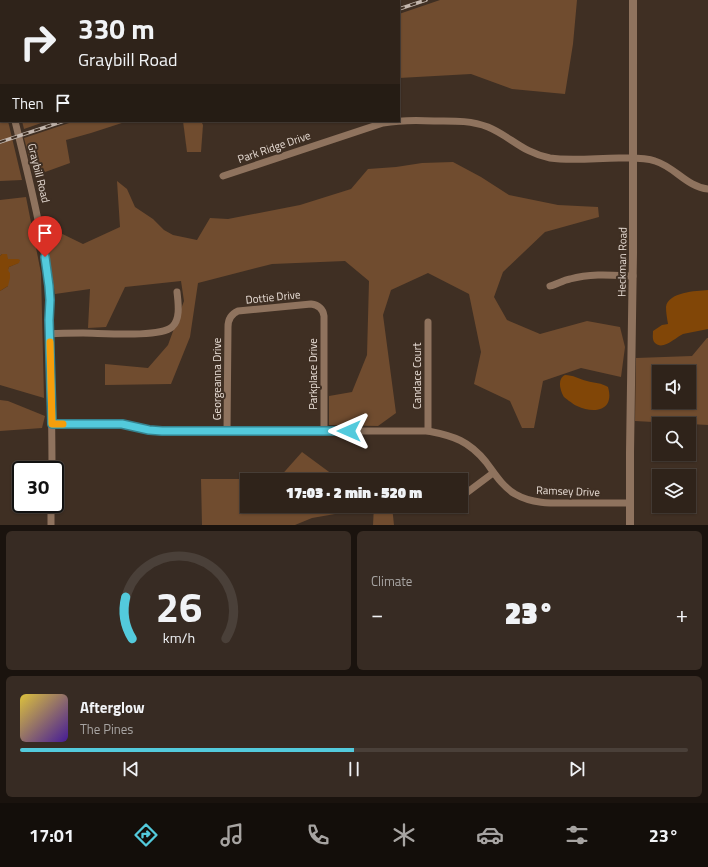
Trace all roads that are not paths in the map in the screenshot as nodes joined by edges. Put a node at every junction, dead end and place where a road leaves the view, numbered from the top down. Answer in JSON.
{"nodes":[{"id":1,"x":633,"y":0,"type":"edge"},
{"id":2,"x":400,"y":121,"type":"edge"},
{"id":3,"x":15,"y":122,"type":"edge"},
{"id":4,"x":388,"y":122,"type":"edge"},
{"id":5,"x":633,"y":158,"type":"junction"},
{"id":6,"x":223,"y":176,"type":"dead end"},
{"id":7,"x":708,"y":189,"type":"edge"},
{"id":8,"x":633,"y":276,"type":"junction"},
{"id":9,"x":550,"y":286,"type":"dead end"},
{"id":10,"x":177,"y":292,"type":"dead end"},
{"id":11,"x":324,"y":316,"type":"joint"},
{"id":12,"x":428,"y":322,"type":"dead end"},
{"id":13,"x":228,"y":327,"type":"joint"},
{"id":14,"x":50,"y":334,"type":"junction"},
{"id":15,"x":52,"y":424,"type":"junction"},
{"id":16,"x":428,"y":430,"type":"junction"},
{"id":17,"x":227,"y":431,"type":"junction"},
{"id":18,"x":324,"y":431,"type":"junction"},
{"id":19,"x":52,"y":461,"type":"edge"},
{"id":20,"x":493,"y":473,"type":"junction"},
{"id":21,"x":468,"y":492,"type":"edge"},
{"id":22,"x":630,"y":503,"type":"junction"},
{"id":23,"x":51,"y":513,"type":"edge"},
{"id":24,"x":50,"y":525,"type":"edge"},
{"id":25,"x":630,"y":525,"type":"edge"}],
"edges":[{"from":1,"to":5,"type":"street","name":"Heckman Road"},
{"from":2,"to":5,"type":"street","name":"Park Ridge Drive"},
{"from":3,"to":14,"type":"street","name":"Graybill Road"},
{"from":4,"to":6,"type":"street","name":"Park Ridge Drive"},
{"from":5,"to":7,"type":"street","name":"Park Ridge Drive"},
{"from":5,"to":8,"type":"street","name":"Heckman Road"},
{"from":8,"to":9,"type":"street"},
{"from":8,"to":22,"type":"street","name":"Heckman Road"},
{"from":10,"to":14,"type":"street"},
{"from":11,"to":13,"type":"street","name":"Dottie Drive"},
{"from":11,"to":18,"type":"street","name":"Parkplace Drive"},
{"from":12,"to":16,"type":"street","name":"Candace Court"},
{"from":13,"to":17,"type":"street","name":"Georgeanna Drive"},
{"from":14,"to":15,"type":"street","name":"Graybill Road"},
{"from":15,"to":17,"type":"street","name":"Ramsey Drive"},
{"from":15,"to":19,"type":"street","name":"Graybill Road"},
{"from":16,"to":18,"type":"street","name":"Ramsey Drive"},
{"from":16,"to":20,"type":"street","name":"Ramsey Drive"},
{"from":17,"to":18,"type":"street","name":"Ramsey Drive"},
{"from":20,"to":21,"type":"street"},
{"from":20,"to":22,"type":"street","name":"Ramsey Drive"},
{"from":22,"to":25,"type":"street","name":"Heckman Road"},
{"from":23,"to":24,"type":"street"}]}
